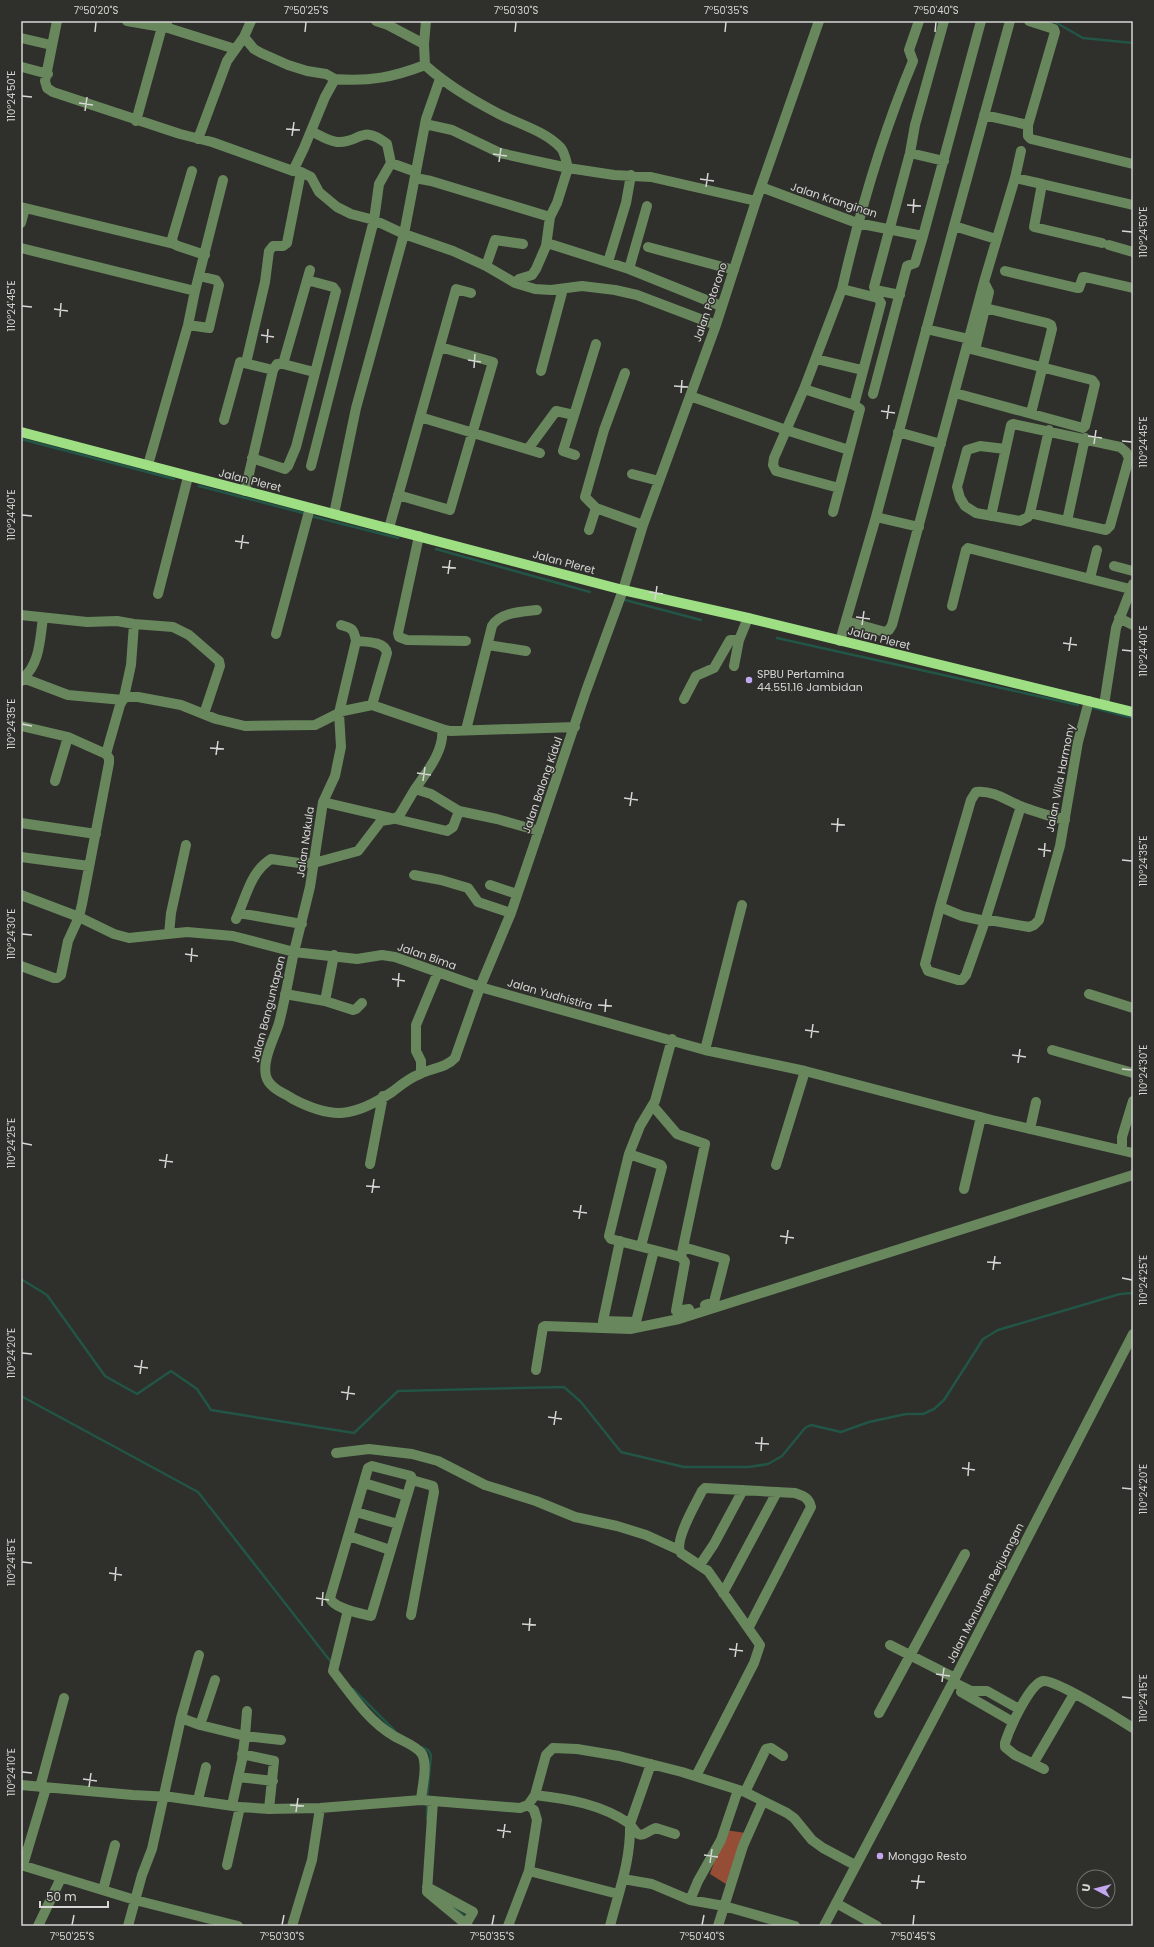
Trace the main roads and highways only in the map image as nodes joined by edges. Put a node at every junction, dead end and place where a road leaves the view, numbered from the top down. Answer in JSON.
{"nodes":[{"id":1,"x":21,"y":432,"type":"edge"},
{"id":2,"x":1133,"y":712,"type":"edge"}],
"edges":[{"from":1,"to":2,"type":"main road","name":"Jalan Pleret"}]}
